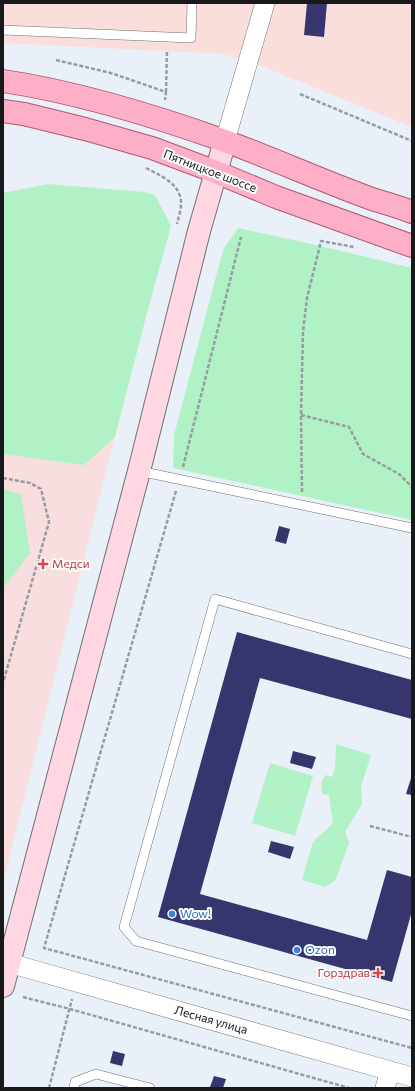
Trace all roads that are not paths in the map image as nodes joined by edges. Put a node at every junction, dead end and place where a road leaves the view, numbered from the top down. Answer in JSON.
{"nodes":[{"id":1,"x":192,"y":3,"type":"edge"},
{"id":2,"x":265,"y":3,"type":"edge"},
{"id":3,"x":3,"y":30,"type":"edge"},
{"id":4,"x":3,"y":81,"type":"edge"},
{"id":5,"x":3,"y":111,"type":"edge"},
{"id":6,"x":225,"y":141,"type":"junction"},
{"id":7,"x":216,"y":172,"type":"junction"},
{"id":8,"x":412,"y":212,"type":"edge"},
{"id":9,"x":412,"y":246,"type":"edge"},
{"id":10,"x":139,"y":471,"type":"junction"},
{"id":11,"x":412,"y":528,"type":"edge"},
{"id":12,"x":412,"y":654,"type":"edge"},
{"id":13,"x":9,"y":963,"type":"junction"},
{"id":14,"x":3,"y":986,"type":"edge"},
{"id":15,"x":412,"y":1016,"type":"edge"},
{"id":16,"x":411,"y":1073,"type":"edge"},
{"id":17,"x":387,"y":1079,"type":"edge"},
{"id":18,"x":74,"y":1088,"type":"edge"},
{"id":19,"x":150,"y":1088,"type":"edge"}],
"edges":[{"from":1,"to":3,"type":"lane"},
{"from":2,"to":6,"type":"street"},
{"from":4,"to":6,"type":"main road"},
{"from":5,"to":7,"type":"main road","name":"Пятницкое шоссе"},
{"from":6,"to":7,"type":"street"},
{"from":6,"to":8,"type":"main road"},
{"from":7,"to":9,"type":"main road","name":"Пятницкое шоссе"},
{"from":7,"to":10,"type":"street"},
{"from":10,"to":11,"type":"lane"},
{"from":10,"to":13,"type":"street"},
{"from":12,"to":15,"type":"lane"},
{"from":13,"to":14,"type":"street"},
{"from":13,"to":17,"type":"street","name":"Лесная улица"},
{"from":16,"to":17,"type":"street","name":"Лесная улица"},
{"from":18,"to":19,"type":"lane"}]}
